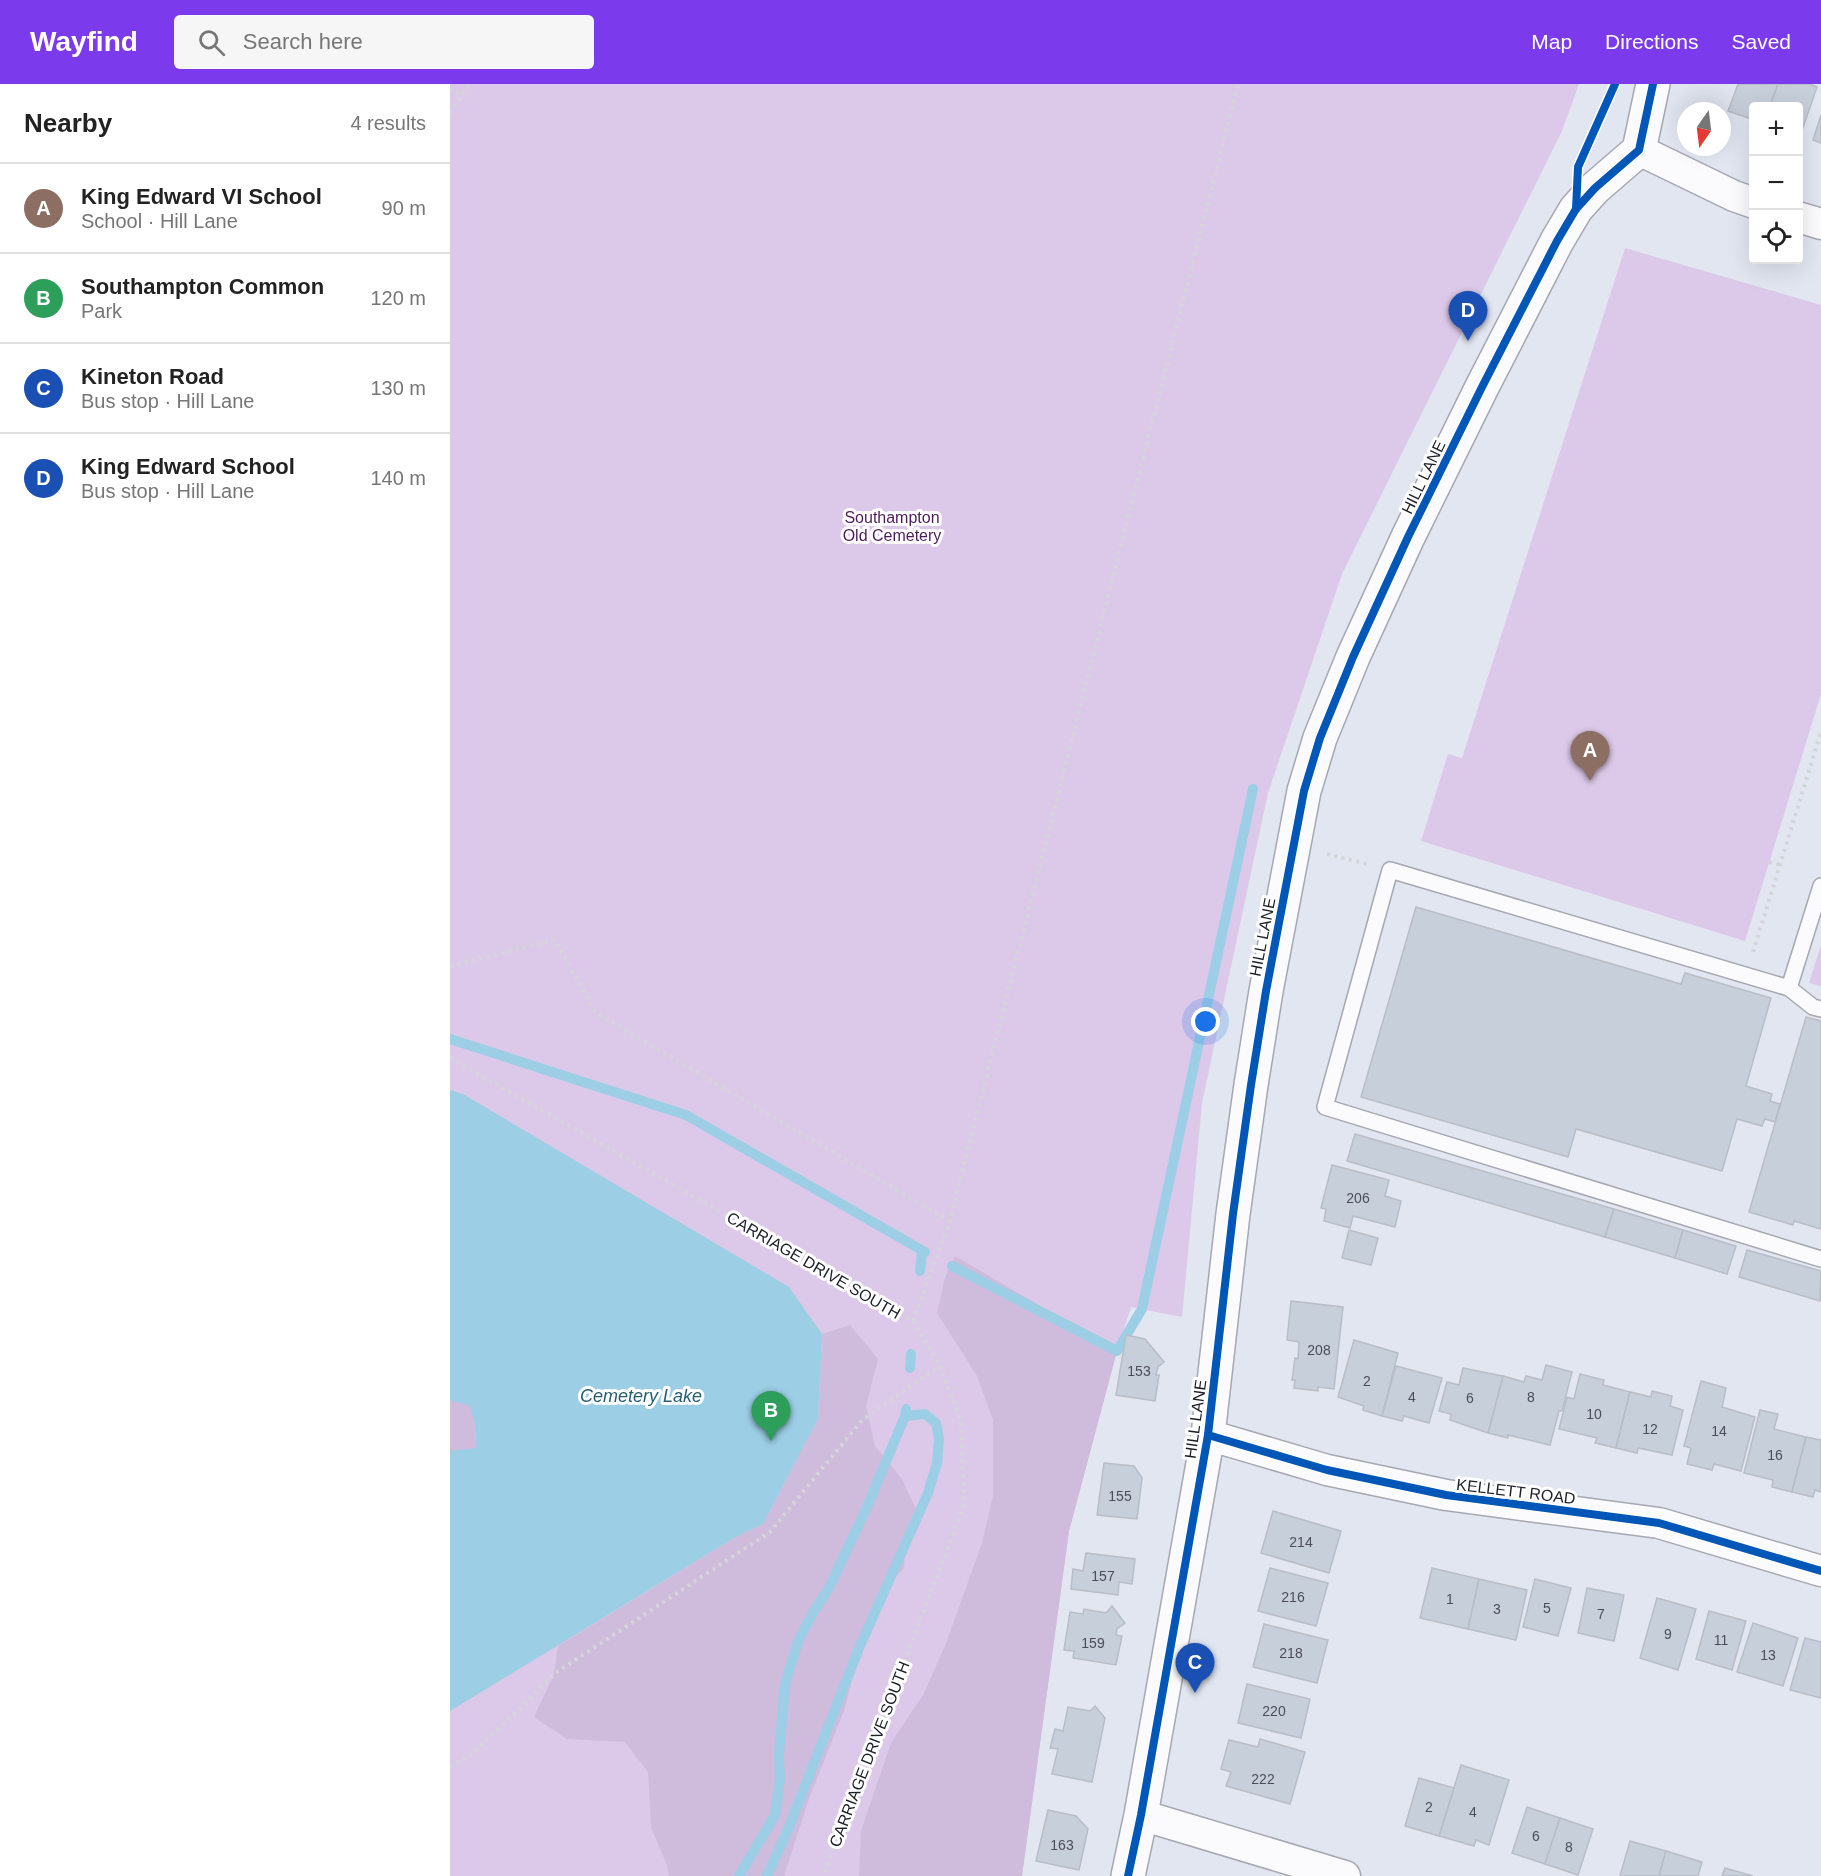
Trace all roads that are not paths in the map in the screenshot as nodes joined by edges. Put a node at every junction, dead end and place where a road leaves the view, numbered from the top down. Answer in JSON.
{"nodes":[{"id":1,"x":1653,"y":84,"type":"edge"},
{"id":2,"x":1639,"y":150,"type":"junction"},
{"id":3,"x":1749,"y":200,"type":"edge"},
{"id":4,"x":1803,"y":219,"type":"edge"},
{"id":5,"x":1821,"y":224,"type":"edge"},
{"id":6,"x":1821,"y":886,"type":"edge"},
{"id":7,"x":1789,"y":988,"type":"junction"},
{"id":8,"x":1821,"y":1009,"type":"edge"},
{"id":9,"x":1821,"y":1259,"type":"edge"},
{"id":10,"x":1208,"y":1435,"type":"junction"},
{"id":11,"x":1821,"y":1571,"type":"edge"},
{"id":12,"x":1141,"y":1815,"type":"junction"},
{"id":13,"x":1128,"y":1876,"type":"edge"},
{"id":14,"x":1345,"y":1876,"type":"edge"}],
"edges":[{"from":1,"to":2,"type":"street"},
{"from":2,"to":3,"type":"street"},
{"from":2,"to":10,"type":"street","name":"HILL LANE"},
{"from":4,"to":5,"type":"street"},
{"from":6,"to":7,"type":"lane"},
{"from":7,"to":8,"type":"lane"},
{"from":7,"to":9,"type":"lane"},
{"from":10,"to":11,"type":"street","name":"KELLETT ROAD"},
{"from":10,"to":12,"type":"street","name":"HILL LANE"},
{"from":12,"to":13,"type":"street","name":"HILL LANE"},
{"from":12,"to":14,"type":"street"}]}
